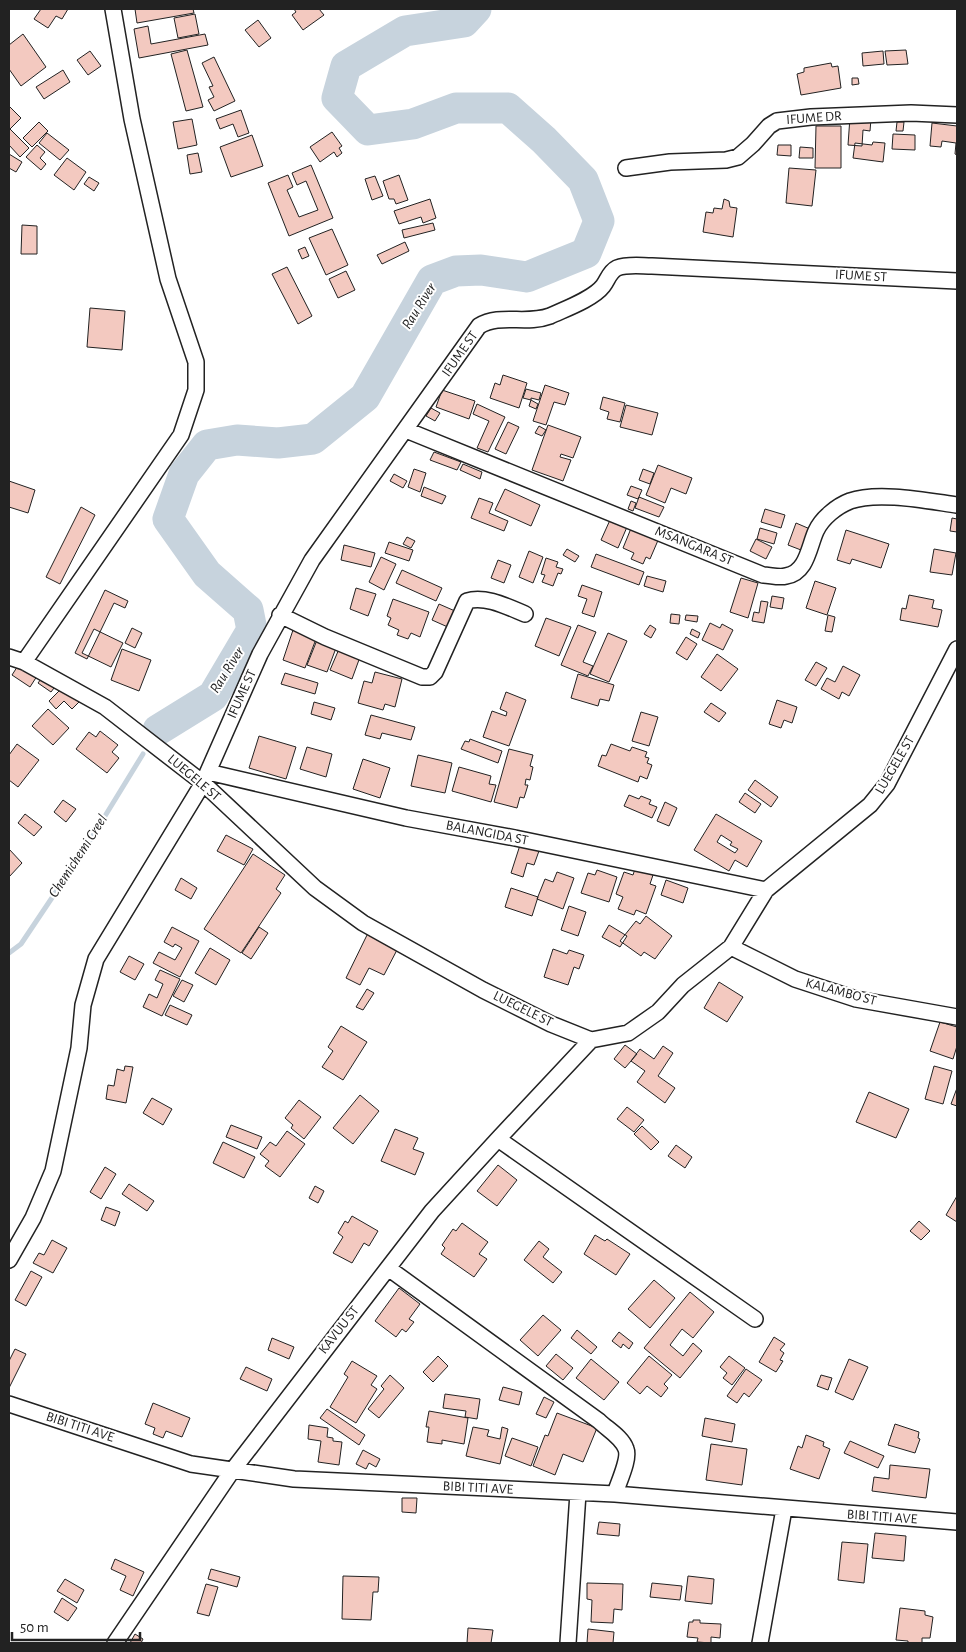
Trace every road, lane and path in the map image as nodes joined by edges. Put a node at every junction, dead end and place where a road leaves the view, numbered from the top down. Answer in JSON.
{"nodes":[{"id":1,"x":113,"y":9,"type":"edge"},
{"id":2,"x":957,"y":115,"type":"edge"},
{"id":3,"x":626,"y":168,"type":"dead end"},
{"id":4,"x":957,"y":281,"type":"edge"},
{"id":5,"x":406,"y":430,"type":"junction"},
{"id":6,"x":957,"y":505,"type":"edge"},
{"id":7,"x":525,"y":614,"type":"dead end"},
{"id":8,"x":280,"y":616,"type":"junction"},
{"id":9,"x":957,"y":649,"type":"edge"},
{"id":10,"x":9,"y":657,"type":"edge"},
{"id":11,"x":24,"y":662,"type":"junction"},
{"id":12,"x":206,"y":777,"type":"junction"},
{"id":13,"x":766,"y":890,"type":"junction"},
{"id":14,"x":731,"y":947,"type":"junction"},
{"id":15,"x":957,"y":1017,"type":"edge"},
{"id":16,"x":591,"y":1040,"type":"junction"},
{"id":17,"x":498,"y":1139,"type":"junction"},
{"id":18,"x":9,"y":1260,"type":"edge"},
{"id":19,"x":388,"y":1268,"type":"junction"},
{"id":20,"x":755,"y":1319,"type":"dead end"},
{"id":21,"x":9,"y":1404,"type":"edge"},
{"id":22,"x":232,"y":1471,"type":"junction"},
{"id":23,"x":578,"y":1492,"type":"junction"},
{"id":24,"x":615,"y":1494,"type":"junction"},
{"id":25,"x":784,"y":1509,"type":"junction"},
{"id":26,"x":957,"y":1522,"type":"edge"},
{"id":27,"x":115,"y":1643,"type":"edge"},
{"id":28,"x":568,"y":1643,"type":"edge"},
{"id":29,"x":760,"y":1643,"type":"edge"}],
"edges":[{"from":1,"to":11,"type":"street"},
{"from":2,"to":3,"type":"street","name":"IFUME DR"},
{"from":4,"to":5,"type":"street","name":"IFUME ST"},
{"from":5,"to":6,"type":"street","name":"MSANGARA ST"},
{"from":5,"to":8,"type":"street","name":"IFUME ST"},
{"from":7,"to":8,"type":"street"},
{"from":8,"to":12,"type":"street","name":"IFUME ST"},
{"from":9,"to":13,"type":"street","name":"LUEGELE ST"},
{"from":10,"to":11,"type":"street","name":"LUEGELE ST"},
{"from":11,"to":12,"type":"street","name":"LUEGELE ST"},
{"from":12,"to":13,"type":"street","name":"BALANGIDA ST"},
{"from":12,"to":16,"type":"street","name":"LUEGELE ST"},
{"from":12,"to":18,"type":"street","name":"IFUME ST"},
{"from":13,"to":14,"type":"street","name":"LUEGELE ST"},
{"from":14,"to":15,"type":"street","name":"KALAMBO ST"},
{"from":14,"to":16,"type":"street","name":"LUEGELE ST"},
{"from":16,"to":17,"type":"street","name":"KAVUU ST"},
{"from":17,"to":19,"type":"street","name":"KAVUU ST"},
{"from":17,"to":20,"type":"street"},
{"from":19,"to":22,"type":"street","name":"KAVUU ST"},
{"from":19,"to":24,"type":"street"},
{"from":21,"to":22,"type":"street","name":"BIBI TITI AVE"},
{"from":22,"to":23,"type":"street","name":"BIBI TITI AVE"},
{"from":22,"to":27,"type":"street","name":"KAVUU ST"},
{"from":23,"to":24,"type":"street","name":"BIBI TITI AVE"},
{"from":23,"to":28,"type":"street"},
{"from":24,"to":25,"type":"street","name":"BIBI TITI AVE"},
{"from":25,"to":26,"type":"street","name":"BIBI TITI AVE"},
{"from":25,"to":29,"type":"street"}]}
